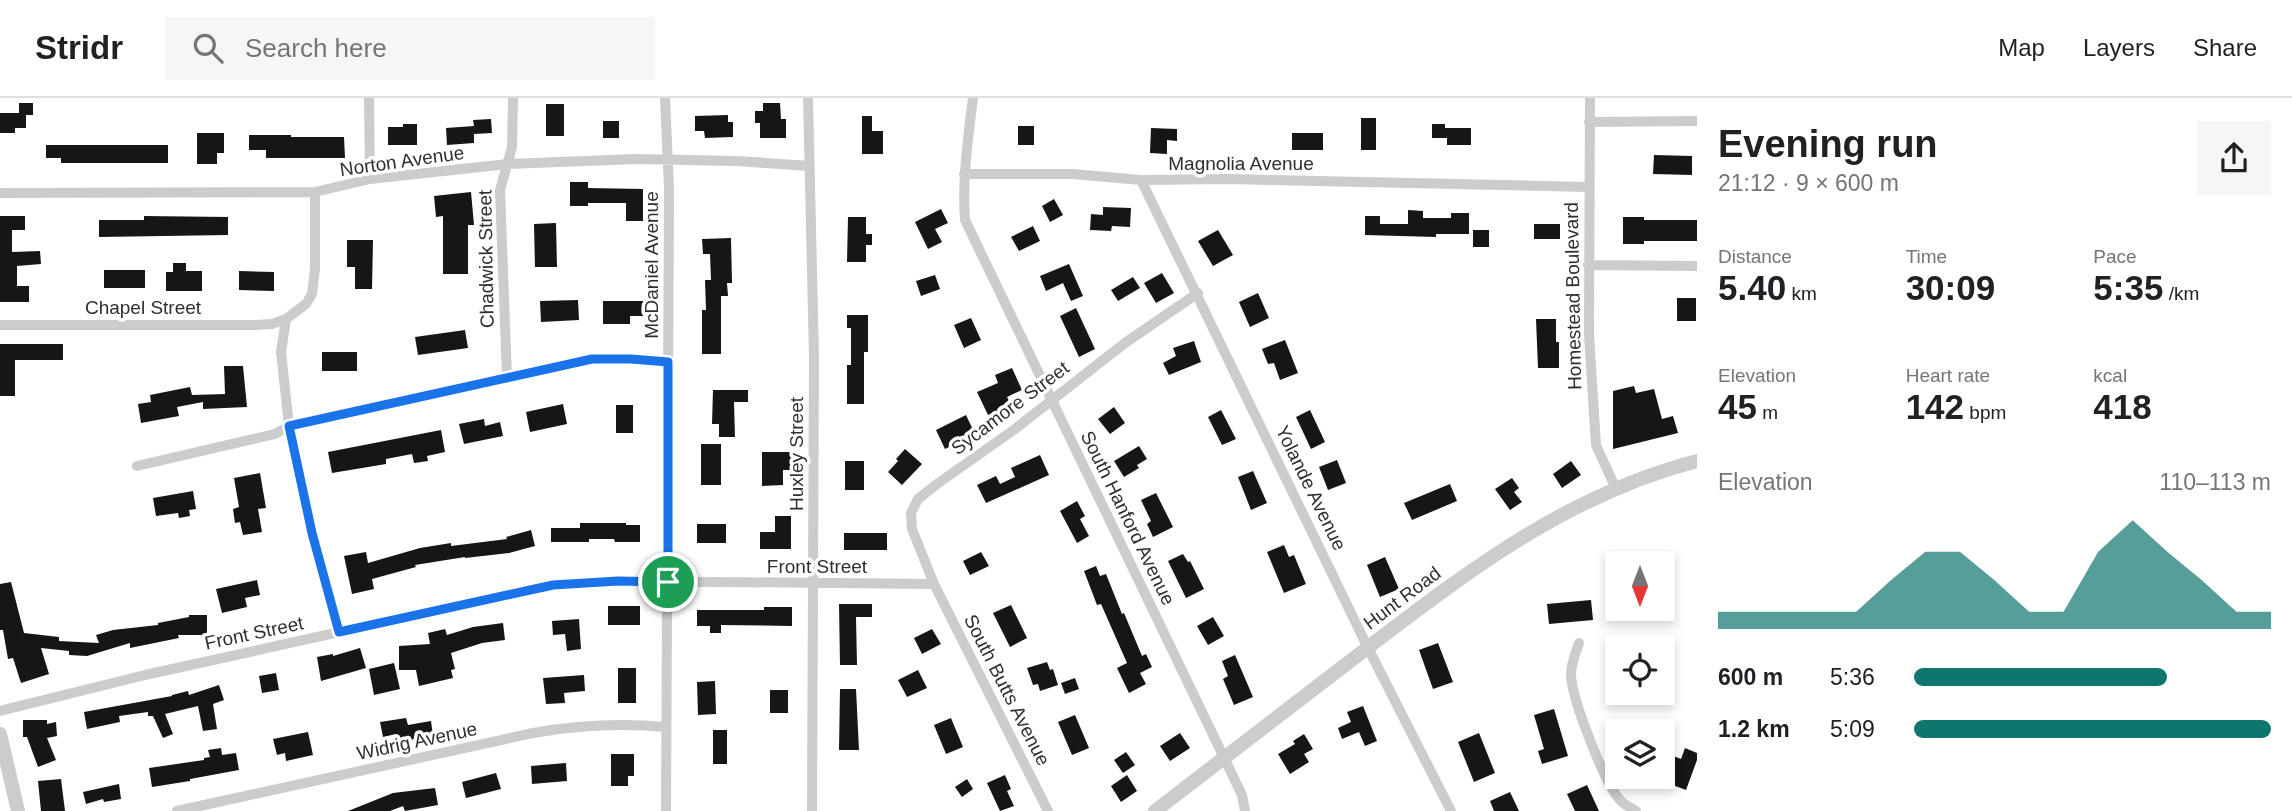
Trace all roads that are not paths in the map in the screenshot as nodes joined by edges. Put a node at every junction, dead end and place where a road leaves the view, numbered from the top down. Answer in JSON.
{"nodes":[{"id":1,"x":369,"y":98,"type":"edge"},
{"id":2,"x":513,"y":98,"type":"edge"},
{"id":3,"x":664,"y":98,"type":"edge"},
{"id":4,"x":808,"y":98,"type":"edge"},
{"id":5,"x":973,"y":98,"type":"edge"},
{"id":6,"x":1590,"y":98,"type":"edge"},
{"id":7,"x":1589,"y":121,"type":"junction"},
{"id":8,"x":1697,"y":121,"type":"edge"},
{"id":9,"x":668,"y":160,"type":"junction"},
{"id":10,"x":508,"y":164,"type":"junction"},
{"id":11,"x":809,"y":166,"type":"junction"},
{"id":12,"x":964,"y":174,"type":"junction"},
{"id":13,"x":370,"y":179,"type":"junction"},
{"id":14,"x":1141,"y":180,"type":"junction"},
{"id":15,"x":1588,"y":187,"type":"junction"},
{"id":16,"x":315,"y":192,"type":"junction"},
{"id":17,"x":0,"y":193,"type":"edge"},
{"id":18,"x":1588,"y":265,"type":"junction"},
{"id":19,"x":1697,"y":266,"type":"edge"},
{"id":20,"x":1198,"y":293,"type":"junction"},
{"id":21,"x":286,"y":319,"type":"junction"},
{"id":22,"x":0,"y":325,"type":"edge"},
{"id":23,"x":668,"y":362,"type":"junction"},
{"id":24,"x":507,"y":378,"type":"junction"},
{"id":25,"x":1052,"y":400,"type":"junction"},
{"id":26,"x":289,"y":426,"type":"junction"},
{"id":27,"x":1697,"y":461,"type":"edge"},
{"id":28,"x":137,"y":466,"type":"dead end"},
{"id":29,"x":1616,"y":489,"type":"junction"},
{"id":30,"x":668,"y":582,"type":"junction"},
{"id":31,"x":814,"y":584,"type":"junction"},
{"id":32,"x":934,"y":584,"type":"junction"},
{"id":33,"x":339,"y":632,"type":"junction"},
{"id":34,"x":1579,"y":643,"type":"dead end"},
{"id":35,"x":1368,"y":648,"type":"junction"},
{"id":36,"x":0,"y":711,"type":"edge"},
{"id":37,"x":666,"y":727,"type":"junction"},
{"id":38,"x":0,"y":734,"type":"edge"},
{"id":39,"x":1224,"y":758,"type":"junction"},
{"id":40,"x":18,"y":811,"type":"edge"},
{"id":41,"x":177,"y":811,"type":"edge"},
{"id":42,"x":666,"y":811,"type":"edge"},
{"id":43,"x":812,"y":811,"type":"edge"},
{"id":44,"x":1048,"y":811,"type":"edge"},
{"id":45,"x":1155,"y":811,"type":"edge"},
{"id":46,"x":1245,"y":811,"type":"edge"},
{"id":47,"x":1451,"y":811,"type":"edge"},
{"id":48,"x":1636,"y":811,"type":"edge"}],
"edges":[{"from":1,"to":13,"type":"street"},
{"from":2,"to":10,"type":"street","name":"Chadwick Street"},
{"from":3,"to":9,"type":"street","name":"McDaniel Avenue"},
{"from":4,"to":11,"type":"street","name":"Huxley Street"},
{"from":5,"to":12,"type":"street"},
{"from":6,"to":7,"type":"street","name":"Homestead Boulevard"},
{"from":7,"to":8,"type":"street"},
{"from":7,"to":15,"type":"street","name":"Homestead Boulevard"},
{"from":9,"to":10,"type":"street","name":"Norton Avenue"},
{"from":9,"to":11,"type":"street","name":"Norton Avenue"},
{"from":9,"to":23,"type":"street","name":"McDaniel Avenue"},
{"from":10,"to":13,"type":"street","name":"Norton Avenue"},
{"from":10,"to":24,"type":"street","name":"Chadwick Street"},
{"from":11,"to":31,"type":"street","name":"Huxley Street"},
{"from":12,"to":14,"type":"street","name":"Magnolia Avenue"},
{"from":12,"to":25,"type":"street","name":"South Hanford Avenue"},
{"from":13,"to":16,"type":"street","name":"Norton Avenue"},
{"from":14,"to":15,"type":"street","name":"Magnolia Avenue"},
{"from":14,"to":20,"type":"street","name":"Yolande Avenue"},
{"from":15,"to":18,"type":"street","name":"Homestead Boulevard"},
{"from":16,"to":17,"type":"street","name":"Norton Avenue"},
{"from":16,"to":21,"type":"street"},
{"from":18,"to":19,"type":"street"},
{"from":18,"to":29,"type":"street","name":"Homestead Boulevard"},
{"from":20,"to":25,"type":"street","name":"Sycamore Street"},
{"from":20,"to":35,"type":"street","name":"Yolande Avenue"},
{"from":21,"to":22,"type":"street","name":"Chapel Street"},
{"from":21,"to":26,"type":"street"},
{"from":23,"to":24,"type":"street"},
{"from":23,"to":30,"type":"street","name":"McDaniel Avenue"},
{"from":24,"to":26,"type":"street"},
{"from":25,"to":32,"type":"street","name":"Sycamore Street"},
{"from":25,"to":39,"type":"street","name":"South Hanford Avenue"},
{"from":26,"to":28,"type":"street"},
{"from":26,"to":33,"type":"street"},
{"from":27,"to":29,"type":"street","name":"Hunt Road"},
{"from":29,"to":35,"type":"street","name":"Hunt Road"},
{"from":30,"to":31,"type":"street","name":"Front Street"},
{"from":30,"to":33,"type":"street","name":"Front Street"},
{"from":30,"to":37,"type":"street","name":"McDaniel Avenue"},
{"from":31,"to":32,"type":"street","name":"Front Street"},
{"from":31,"to":43,"type":"street","name":"Huxley Street"},
{"from":32,"to":44,"type":"street","name":"South Butts Avenue"},
{"from":33,"to":36,"type":"street","name":"Front Street"},
{"from":34,"to":48,"type":"street"},
{"from":35,"to":39,"type":"street","name":"Hunt Road"},
{"from":35,"to":47,"type":"street","name":"Yolande Avenue"},
{"from":37,"to":41,"type":"street","name":"Widrig Avenue"},
{"from":37,"to":42,"type":"street","name":"McDaniel Avenue"},
{"from":38,"to":40,"type":"street"},
{"from":39,"to":45,"type":"street","name":"Hunt Road"},
{"from":39,"to":46,"type":"street","name":"South Hanford Avenue"}]}
